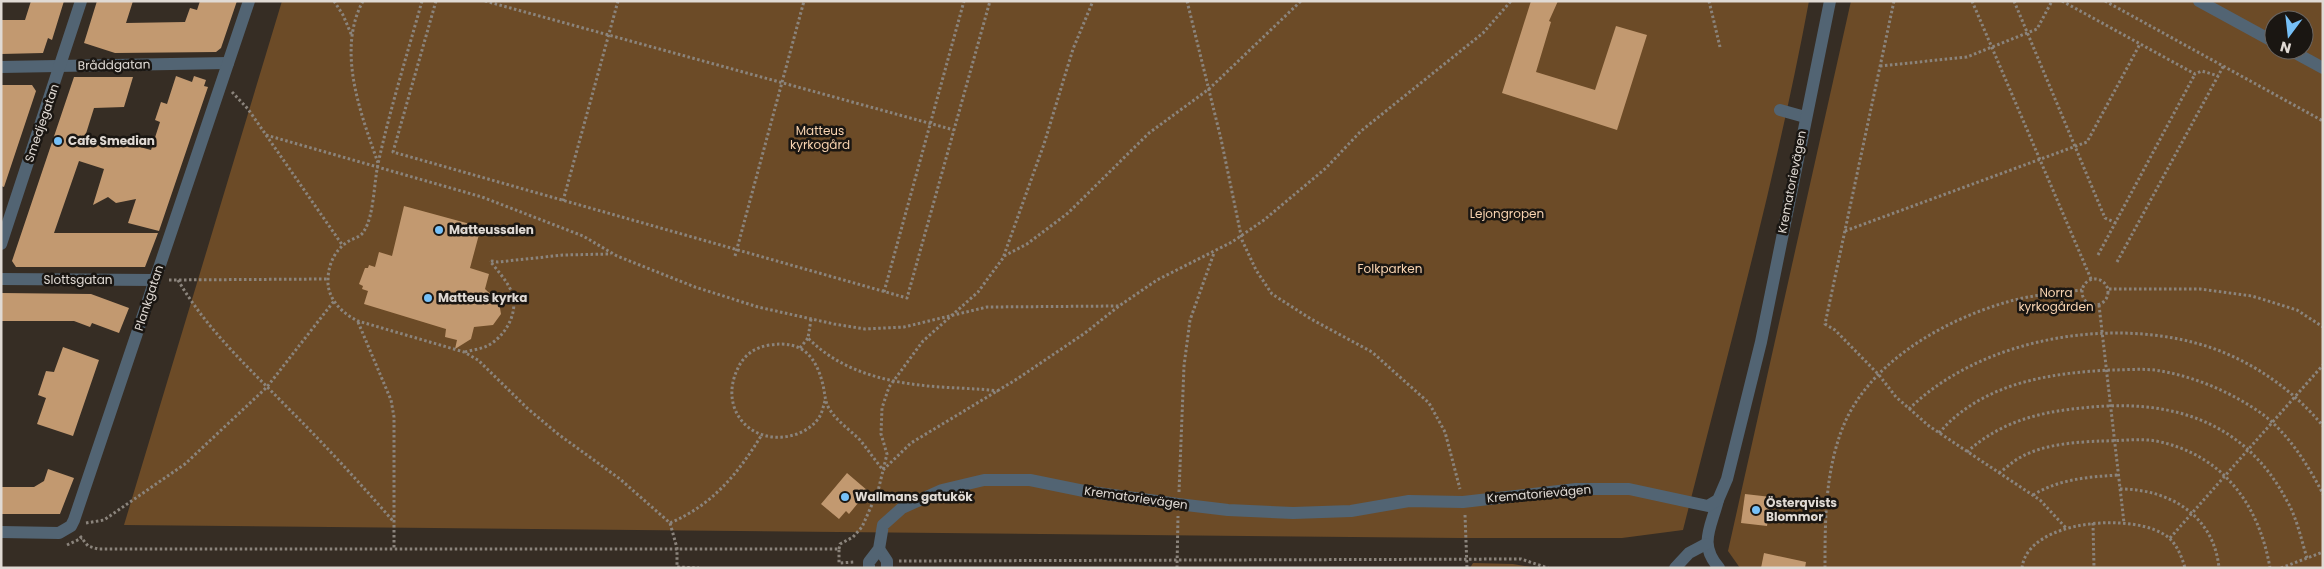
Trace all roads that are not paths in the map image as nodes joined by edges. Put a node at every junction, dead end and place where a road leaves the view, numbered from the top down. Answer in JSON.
{"nodes":[{"id":1,"x":81,"y":1,"type":"edge"},
{"id":2,"x":249,"y":1,"type":"edge"},
{"id":3,"x":1830,"y":1,"type":"edge"},
{"id":4,"x":2199,"y":1,"type":"edge"},
{"id":5,"x":2264,"y":37,"type":"edge"},
{"id":6,"x":2308,"y":60,"type":"edge"},
{"id":7,"x":228,"y":63,"type":"junction"},
{"id":8,"x":61,"y":66,"type":"junction"},
{"id":9,"x":1,"y":67,"type":"edge"},
{"id":10,"x":2323,"y":68,"type":"edge"},
{"id":11,"x":1780,"y":110,"type":"dead end"},
{"id":12,"x":1805,"y":116,"type":"junction"},
{"id":13,"x":1,"y":244,"type":"edge"},
{"id":14,"x":1,"y":279,"type":"edge"},
{"id":15,"x":154,"y":280,"type":"junction"},
{"id":16,"x":1718,"y":500,"type":"junction"},
{"id":17,"x":1,"y":532,"type":"edge"},
{"id":18,"x":1706,"y":544,"type":"junction"},
{"id":19,"x":878,"y":548,"type":"junction"},
{"id":20,"x":887,"y":564,"type":"edge"},
{"id":21,"x":869,"y":565,"type":"edge"},
{"id":22,"x":1675,"y":568,"type":"edge"},
{"id":23,"x":1719,"y":568,"type":"edge"}],
"edges":[{"from":1,"to":8,"type":"street","name":"Smedjegatan"},
{"from":2,"to":7,"type":"street","name":"Plankgatan"},
{"from":3,"to":12,"type":"street","name":"Krematorievägen"},
{"from":4,"to":5,"type":"street"},
{"from":6,"to":10,"type":"street"},
{"from":7,"to":8,"type":"street","name":"Bråddgatan"},
{"from":7,"to":15,"type":"street","name":"Plankgatan"},
{"from":8,"to":9,"type":"street","name":"Bråddgatan"},
{"from":8,"to":13,"type":"street","name":"Smedjegatan"},
{"from":11,"to":12,"type":"street"},
{"from":12,"to":16,"type":"street","name":"Krematorievägen"},
{"from":14,"to":15,"type":"street","name":"Slottsgatan"},
{"from":15,"to":17,"type":"street","name":"Plankgatan"},
{"from":16,"to":18,"type":"street"},
{"from":16,"to":19,"type":"street","name":"Krematorievägen"},
{"from":18,"to":22,"type":"street"},
{"from":18,"to":23,"type":"street"},
{"from":19,"to":20,"type":"street"},
{"from":19,"to":21,"type":"street","name":"Krematorievägen"}]}
